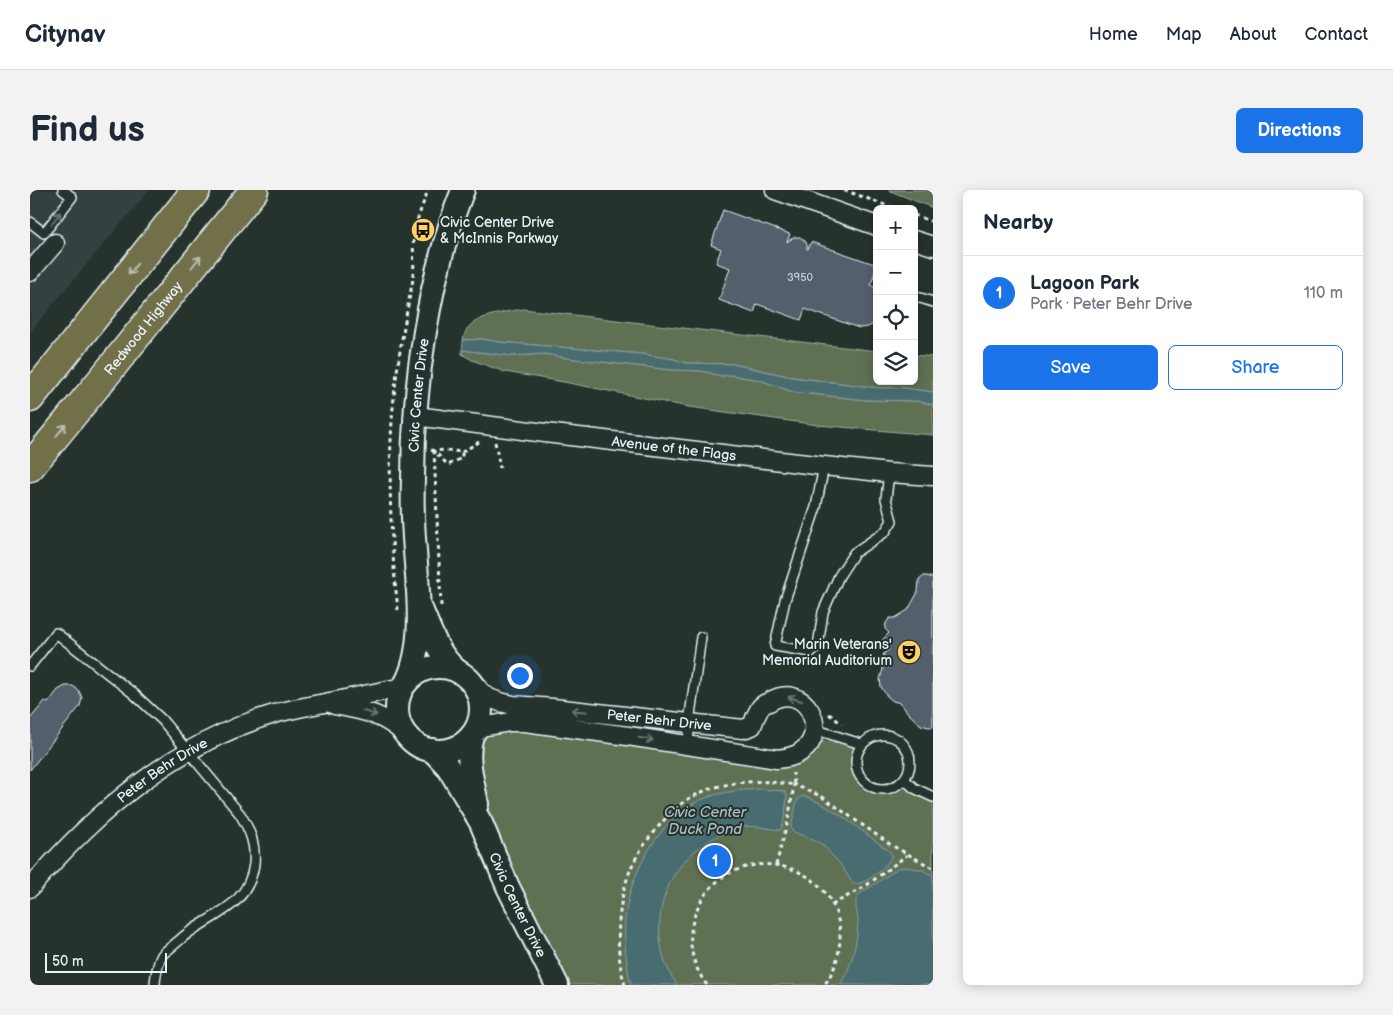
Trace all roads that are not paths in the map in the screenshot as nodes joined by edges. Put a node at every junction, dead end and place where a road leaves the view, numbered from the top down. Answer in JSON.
{"nodes":[{"id":1,"x":63,"y":190,"type":"edge"},
{"id":2,"x":196,"y":190,"type":"edge"},
{"id":3,"x":254,"y":190,"type":"edge"},
{"id":4,"x":463,"y":190,"type":"edge"},
{"id":5,"x":775,"y":190,"type":"edge"},
{"id":6,"x":30,"y":222,"type":"edge"},
{"id":7,"x":873,"y":225,"type":"edge"},
{"id":8,"x":50,"y":238,"type":"junction"},
{"id":9,"x":918,"y":241,"type":"edge"},
{"id":10,"x":933,"y":246,"type":"edge"},
{"id":11,"x":30,"y":270,"type":"edge"},
{"id":12,"x":918,"y":297,"type":"edge"},
{"id":13,"x":933,"y":302,"type":"edge"},
{"id":14,"x":30,"y":398,"type":"edge"},
{"id":15,"x":416,"y":416,"type":"junction"},
{"id":16,"x":824,"y":466,"type":"junction"},
{"id":17,"x":30,"y":467,"type":"edge"},
{"id":18,"x":889,"y":473,"type":"junction"},
{"id":19,"x":933,"y":476,"type":"edge"},
{"id":20,"x":420,"y":606,"type":"junction"},
{"id":21,"x":701,"y":637,"type":"dead end"},
{"id":22,"x":30,"y":666,"type":"edge"},
{"id":23,"x":456,"y":670,"type":"junction"},
{"id":24,"x":405,"y":684,"type":"junction"},
{"id":25,"x":475,"y":687,"type":"junction"},
{"id":26,"x":324,"y":703,"type":"junction"},
{"id":27,"x":689,"y":723,"type":"junction"},
{"id":28,"x":814,"y":729,"type":"junction"},
{"id":29,"x":474,"y":732,"type":"junction"},
{"id":30,"x":409,"y":737,"type":"junction"},
{"id":31,"x":862,"y":744,"type":"junction"},
{"id":32,"x":688,"y":746,"type":"junction"},
{"id":33,"x":188,"y":750,"type":"junction"},
{"id":34,"x":432,"y":750,"type":"junction"},
{"id":35,"x":904,"y":779,"type":"junction"},
{"id":36,"x":933,"y":797,"type":"edge"},
{"id":37,"x":480,"y":823,"type":"junction"},
{"id":38,"x":30,"y":888,"type":"edge"},
{"id":39,"x":155,"y":985,"type":"edge"},
{"id":40,"x":557,"y":985,"type":"edge"}],
"edges":[{"from":8,"to":1,"type":"lane","one_way":true},
{"from":2,"to":14,"type":"highway","one_way":true},
{"from":17,"to":3,"type":"highway","name":"Redwood Highway","one_way":true},
{"from":4,"to":15,"type":"street","name":"Civic Center Drive"},
{"from":5,"to":7,"type":"street"},
{"from":6,"to":8,"type":"lane"},
{"from":8,"to":11,"type":"street"},
{"from":9,"to":10,"type":"street"},
{"from":12,"to":13,"type":"lane"},
{"from":15,"to":16,"type":"street","name":"Avenue of the Flags"},
{"from":15,"to":20,"type":"street","name":"Civic Center Drive"},
{"from":16,"to":18,"type":"street","name":"Avenue of the Flags"},
{"from":16,"to":18,"type":"lane"},
{"from":18,"to":19,"type":"street","name":"Avenue of the Flags"},
{"from":20,"to":23,"type":"street","name":"Civic Center Drive"},
{"from":20,"to":24,"type":"street","name":"Civic Center Drive"},
{"from":21,"to":27,"type":"lane"},
{"from":22,"to":33,"type":"lane"},
{"from":23,"to":24,"type":"street"},
{"from":23,"to":25,"type":"street"},
{"from":24,"to":26,"type":"street","name":"Peter Behr Drive"},
{"from":24,"to":30,"type":"street"},
{"from":27,"to":25,"type":"street","name":"Peter Behr Drive","one_way":true},
{"from":25,"to":29,"type":"street"},
{"from":26,"to":30,"type":"street","name":"Peter Behr Drive","one_way":true},
{"from":26,"to":33,"type":"street","name":"Peter Behr Drive"},
{"from":28,"to":27,"type":"street","name":"Peter Behr Drive","one_way":true},
{"from":27,"to":32,"type":"lane"},
{"from":28,"to":31,"type":"lane"},
{"from":28,"to":32,"type":"street","name":"Peter Behr Drive"},
{"from":29,"to":32,"type":"street","name":"Peter Behr Drive","one_way":true},
{"from":29,"to":34,"type":"street"},
{"from":29,"to":37,"type":"street","name":"Civic Center Drive"},
{"from":30,"to":34,"type":"street"},
{"from":31,"to":35,"type":"lane"},
{"from":31,"to":35,"type":"lane"},
{"from":33,"to":38,"type":"street","name":"Peter Behr Drive"},
{"from":33,"to":39,"type":"lane"},
{"from":34,"to":37,"type":"street","name":"Civic Center Drive"},
{"from":35,"to":36,"type":"lane"},
{"from":37,"to":40,"type":"street","name":"Civic Center Drive"}]}
